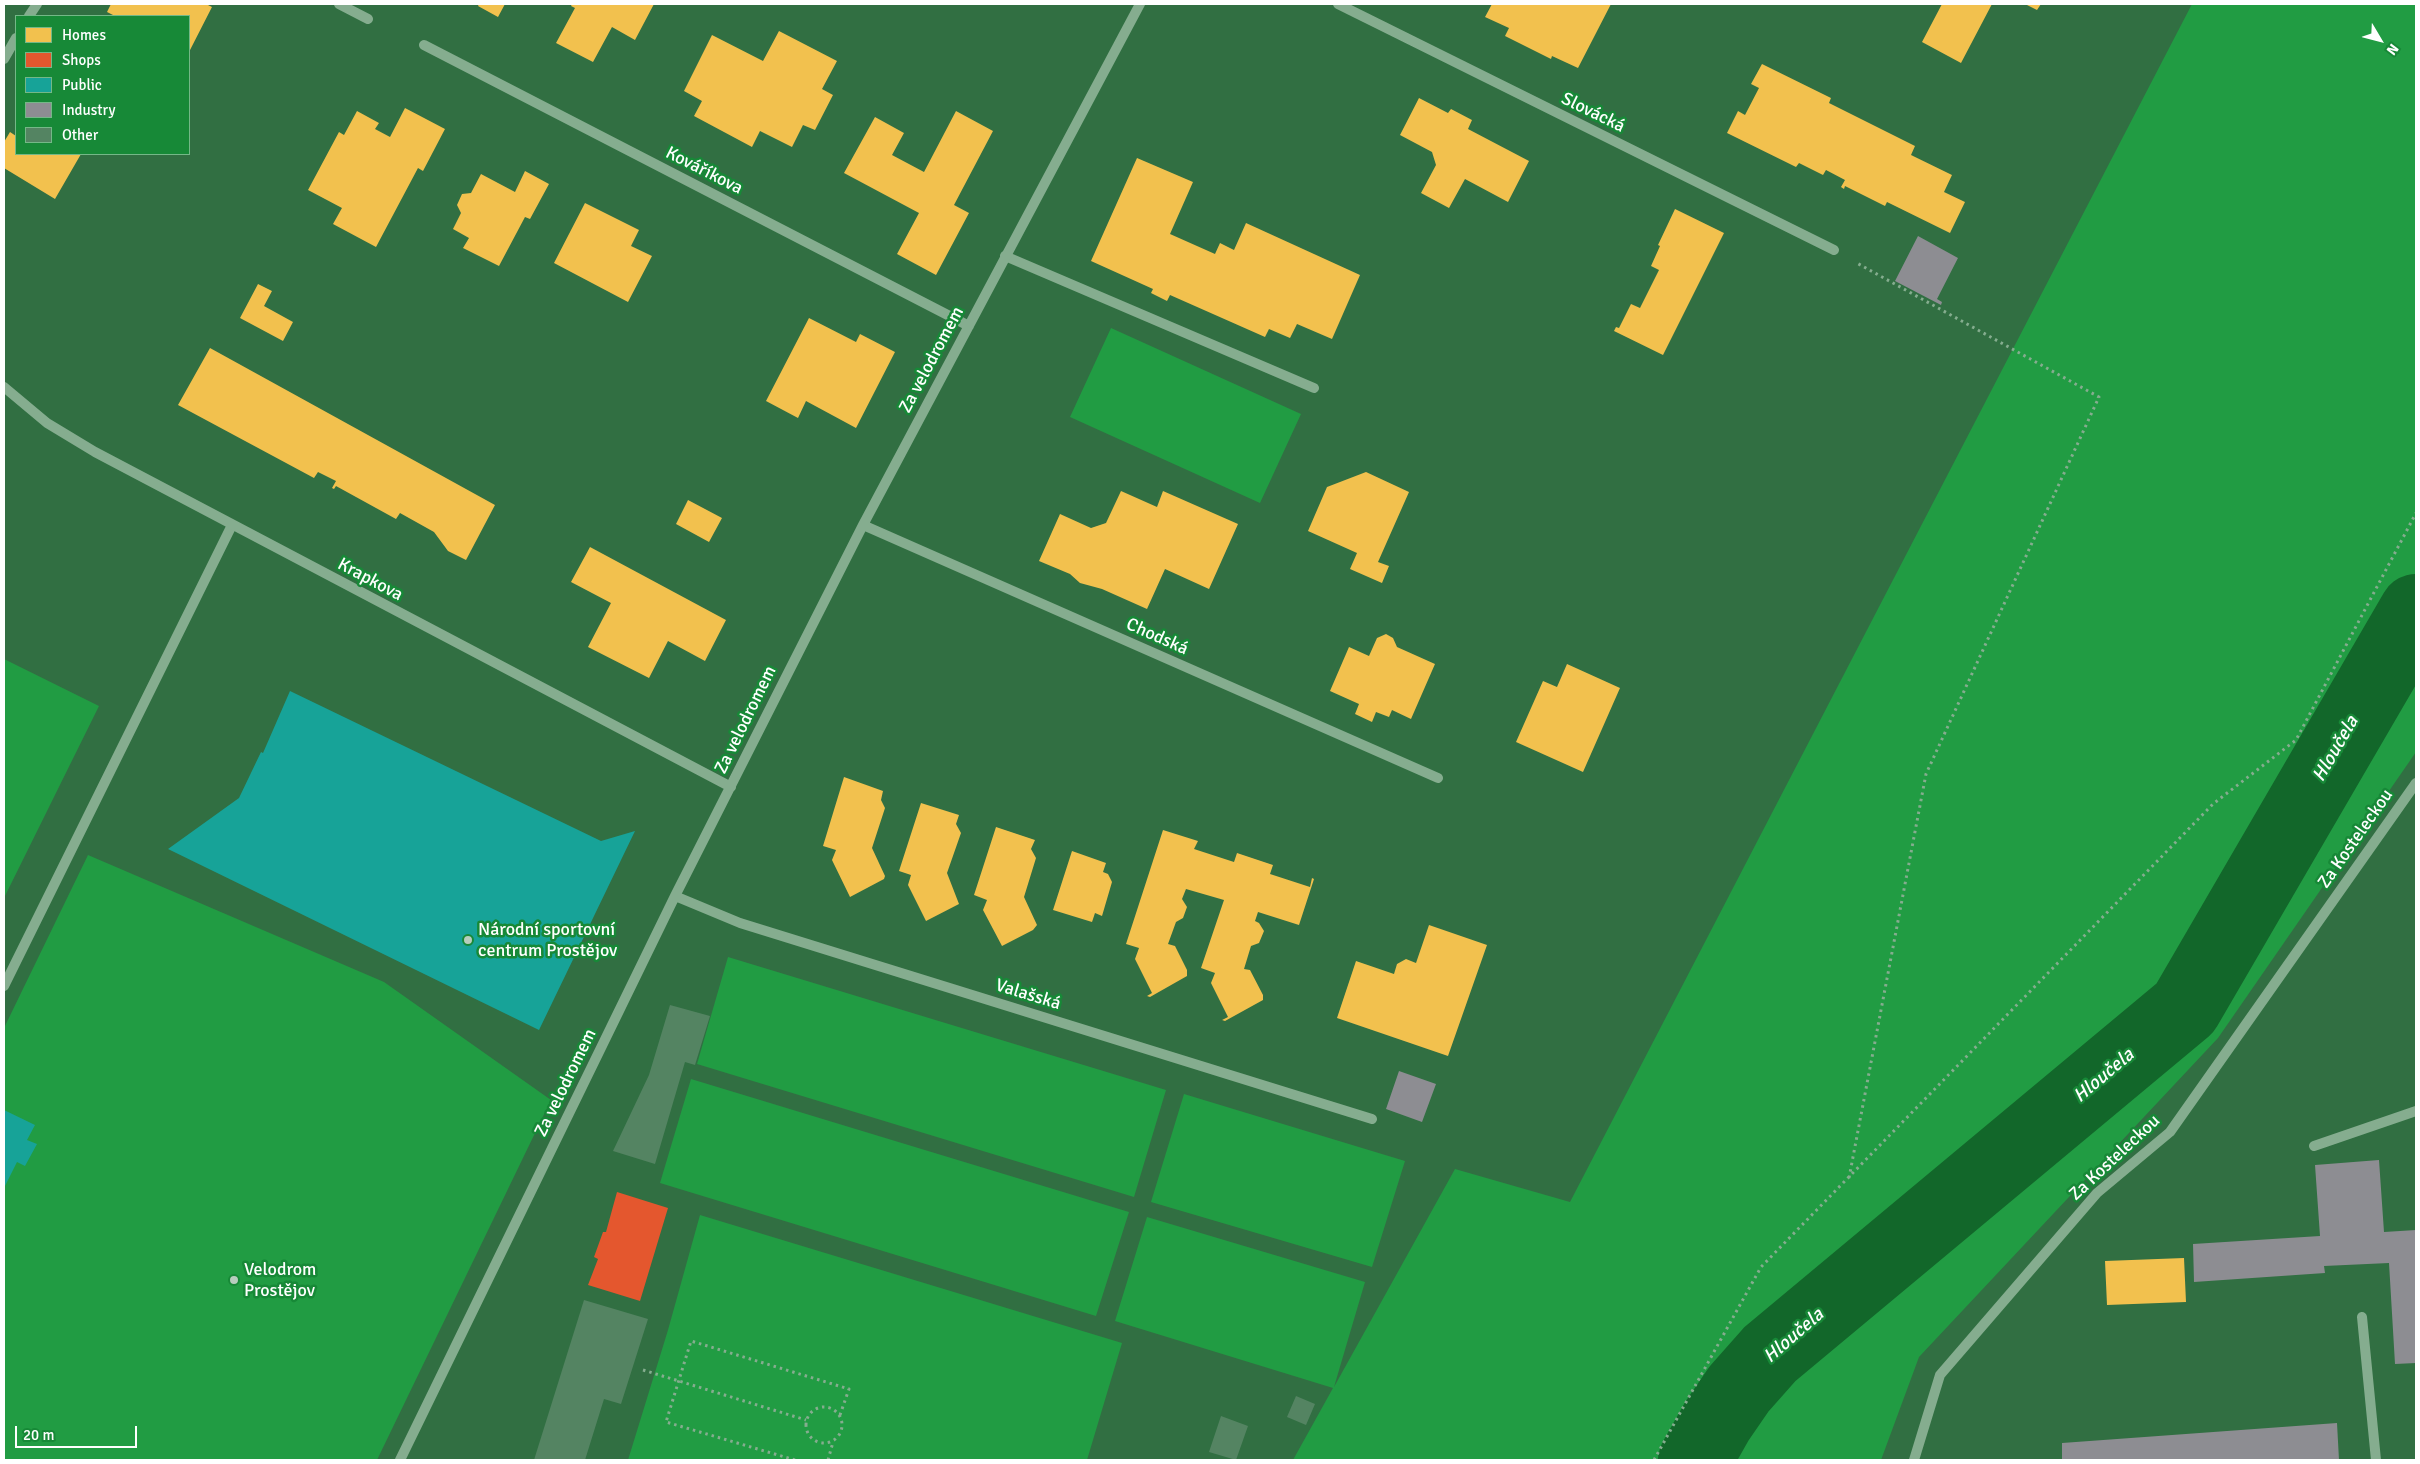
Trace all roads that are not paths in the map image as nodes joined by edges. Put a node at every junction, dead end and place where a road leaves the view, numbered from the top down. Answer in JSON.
{"nodes":[{"id":1,"x":37,"y":4,"type":"edge"},
{"id":2,"x":339,"y":4,"type":"edge"},
{"id":3,"x":1140,"y":4,"type":"edge"},
{"id":4,"x":1338,"y":4,"type":"edge"},
{"id":5,"x":30,"y":15,"type":"edge"},
{"id":6,"x":368,"y":19,"type":"dead end"},
{"id":7,"x":15,"y":40,"type":"edge"},
{"id":8,"x":424,"y":45,"type":"dead end"},
{"id":9,"x":4,"y":59,"type":"edge"},
{"id":10,"x":1834,"y":250,"type":"road end"},
{"id":11,"x":1005,"y":256,"type":"junction"},
{"id":12,"x":969,"y":326,"type":"junction"},
{"id":13,"x":4,"y":387,"type":"edge"},
{"id":14,"x":1314,"y":388,"type":"dead end"},
{"id":15,"x":232,"y":525,"type":"junction"},
{"id":16,"x":862,"y":525,"type":"junction"},
{"id":17,"x":1438,"y":778,"type":"dead end"},
{"id":18,"x":2416,"y":782,"type":"edge"},
{"id":19,"x":731,"y":787,"type":"junction"},
{"id":20,"x":675,"y":896,"type":"junction"},
{"id":21,"x":4,"y":986,"type":"edge"},
{"id":22,"x":2416,"y":1112,"type":"edge"},
{"id":23,"x":1372,"y":1119,"type":"dead end"},
{"id":24,"x":2314,"y":1146,"type":"dead end"},
{"id":25,"x":2362,"y":1317,"type":"dead end"},
{"id":26,"x":400,"y":1460,"type":"edge"},
{"id":27,"x":1914,"y":1460,"type":"edge"},
{"id":28,"x":2376,"y":1460,"type":"edge"}],
"edges":[{"from":1,"to":5,"type":"street"},
{"from":2,"to":6,"type":"street"},
{"from":3,"to":11,"type":"street","name":"Za velodromem"},
{"from":4,"to":10,"type":"street","name":"Slovácká"},
{"from":7,"to":9,"type":"street"},
{"from":8,"to":12,"type":"street","name":"Kováříkova"},
{"from":11,"to":12,"type":"street","name":"Za velodromem"},
{"from":11,"to":14,"type":"street"},
{"from":12,"to":16,"type":"street","name":"Za velodromem"},
{"from":13,"to":15,"type":"street","name":"Krapkova"},
{"from":15,"to":19,"type":"street","name":"Krapkova"},
{"from":15,"to":21,"type":"street"},
{"from":16,"to":17,"type":"street","name":"Chodská"},
{"from":16,"to":19,"type":"street","name":"Za velodromem"},
{"from":18,"to":27,"type":"street","name":"Za Kosteleckou"},
{"from":19,"to":20,"type":"street","name":"Za velodromem"},
{"from":20,"to":23,"type":"street","name":"Valašská"},
{"from":20,"to":26,"type":"street","name":"Za velodromem"},
{"from":22,"to":24,"type":"street"},
{"from":25,"to":28,"type":"street"}]}
